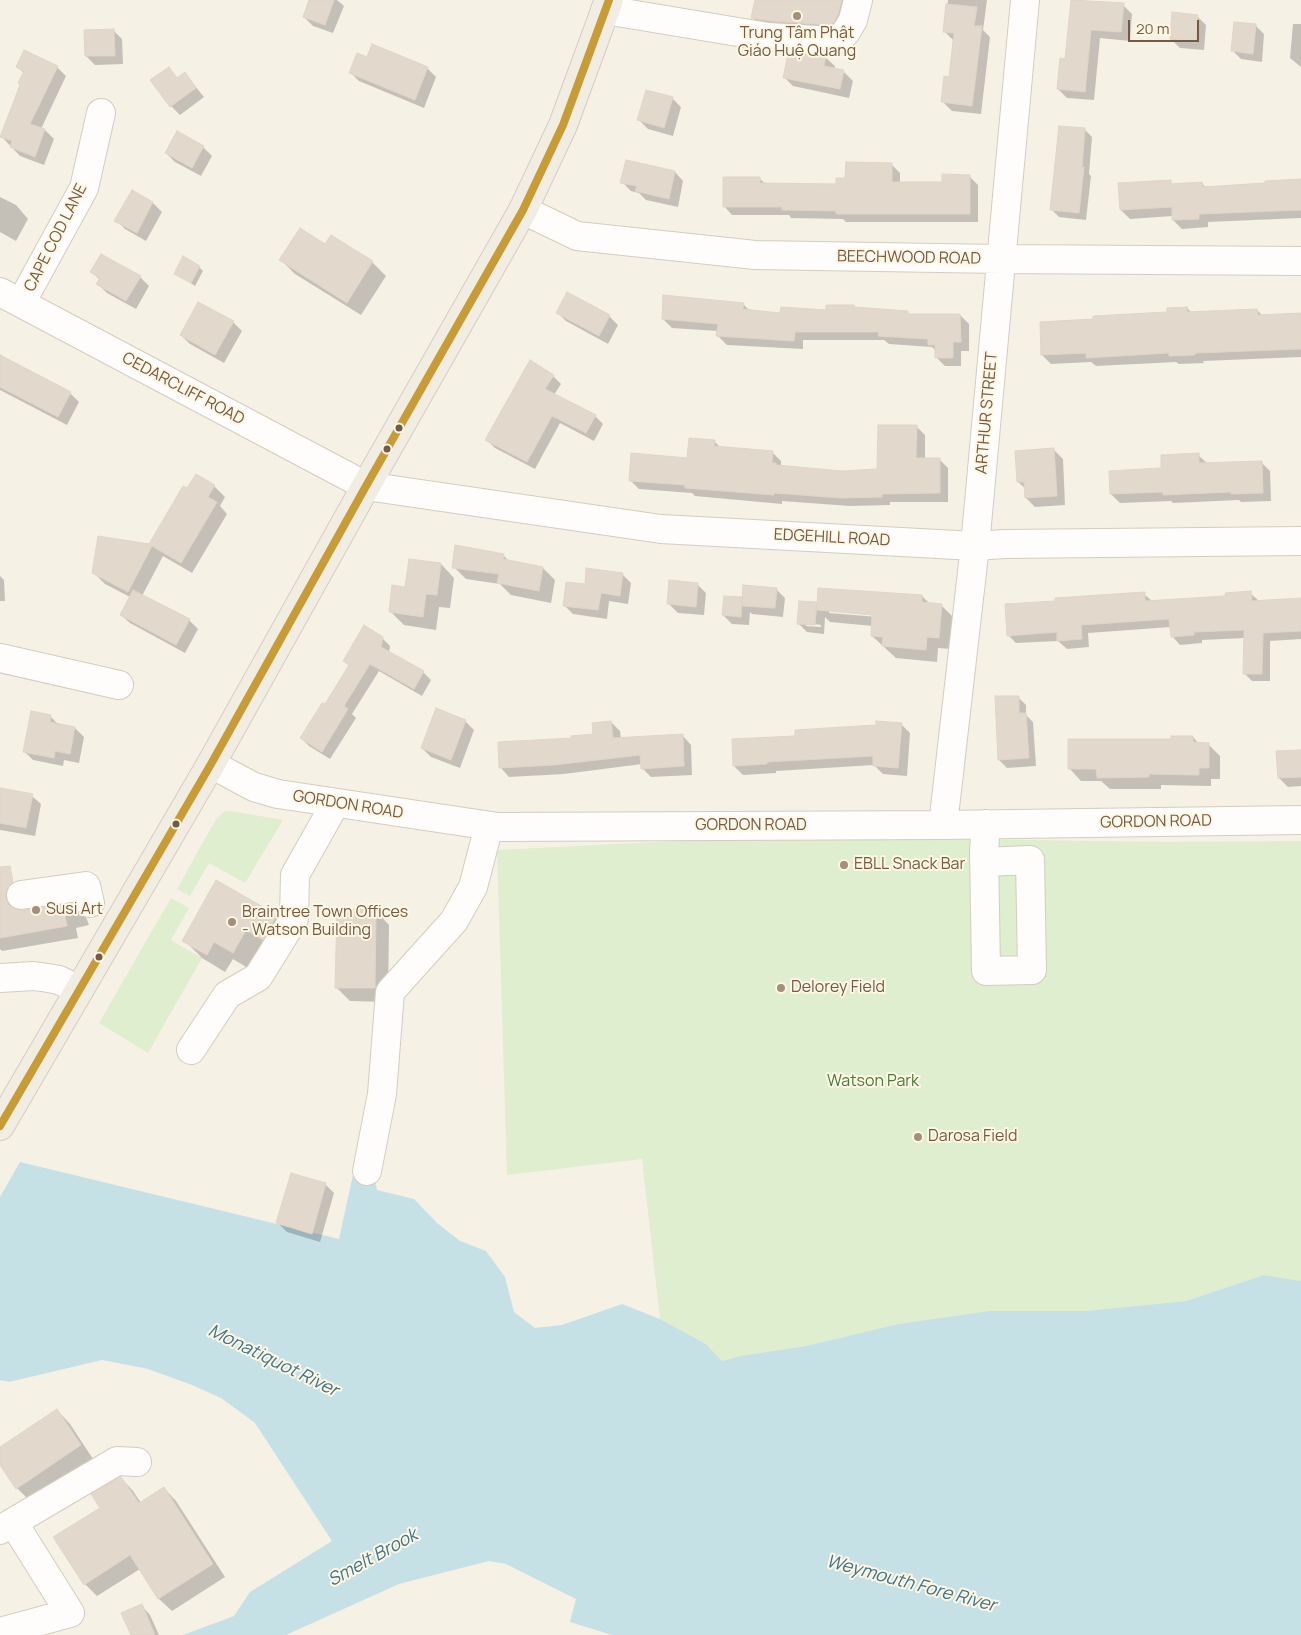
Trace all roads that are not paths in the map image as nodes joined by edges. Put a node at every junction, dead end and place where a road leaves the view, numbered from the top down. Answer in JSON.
{"nodes":[{"id":1,"x":858,"y":0,"type":"edge"},
{"id":2,"x":1025,"y":0,"type":"edge"},
{"id":3,"x":607,"y":5,"type":"edge"},
{"id":4,"x":102,"y":113,"type":"dead end"},
{"id":5,"x":523,"y":210,"type":"junction"},
{"id":6,"x":1000,"y":259,"type":"junction"},
{"id":7,"x":1301,"y":261,"type":"edge"},
{"id":8,"x":11,"y":298,"type":"edge"},
{"id":9,"x":366,"y":486,"type":"junction"},
{"id":10,"x":1301,"y":542,"type":"edge"},
{"id":11,"x":975,"y":546,"type":"junction"},
{"id":12,"x":0,"y":658,"type":"edge"},
{"id":13,"x":119,"y":684,"type":"dead end"},
{"id":14,"x":211,"y":764,"type":"junction"},
{"id":15,"x":335,"y":804,"type":"junction"},
{"id":16,"x":1301,"y":820,"type":"edge"},
{"id":17,"x":986,"y":824,"type":"junction"},
{"id":18,"x":943,"y":825,"type":"junction"},
{"id":19,"x":489,"y":826,"type":"junction"},
{"id":20,"x":984,"y":862,"type":"dead end"},
{"id":21,"x":21,"y":895,"type":"dead end"},
{"id":22,"x":90,"y":903,"type":"dead end"},
{"id":23,"x":0,"y":978,"type":"edge"},
{"id":24,"x":79,"y":990,"type":"junction"},
{"id":25,"x":191,"y":1050,"type":"dead end"},
{"id":26,"x":0,"y":1126,"type":"edge"},
{"id":27,"x":367,"y":1171,"type":"dead end"},
{"id":28,"x":137,"y":1462,"type":"dead end"},
{"id":29,"x":6,"y":1526,"type":"edge"},
{"id":30,"x":0,"y":1632,"type":"edge"}],
"edges":[{"from":1,"to":3,"type":"street"},
{"from":2,"to":6,"type":"street","name":"ARTHUR STREET"},
{"from":3,"to":5,"type":"main road"},
{"from":4,"to":8,"type":"street","name":"CAPE COD LANE"},
{"from":5,"to":6,"type":"street","name":"BEECHWOOD ROAD"},
{"from":5,"to":9,"type":"main road"},
{"from":6,"to":7,"type":"street","name":"BEECHWOOD ROAD"},
{"from":6,"to":11,"type":"street","name":"ARTHUR STREET"},
{"from":8,"to":9,"type":"street","name":"CEDARCLIFF ROAD"},
{"from":9,"to":11,"type":"street","name":"EDGEHILL ROAD"},
{"from":9,"to":14,"type":"main road"},
{"from":10,"to":11,"type":"street","name":"EDGEHILL ROAD"},
{"from":11,"to":18,"type":"street","name":"ARTHUR STREET"},
{"from":12,"to":13,"type":"street"},
{"from":14,"to":15,"type":"street","name":"GORDON ROAD"},
{"from":14,"to":24,"type":"main road"},
{"from":15,"to":19,"type":"street","name":"GORDON ROAD"},
{"from":15,"to":25,"type":"street"},
{"from":16,"to":17,"type":"street","name":"GORDON ROAD"},
{"from":17,"to":18,"type":"street","name":"GORDON ROAD"},
{"from":17,"to":20,"type":"street"},
{"from":18,"to":19,"type":"street","name":"GORDON ROAD"},
{"from":19,"to":27,"type":"street"},
{"from":21,"to":22,"type":"street"},
{"from":23,"to":24,"type":"street"},
{"from":24,"to":26,"type":"main road"},
{"from":28,"to":29,"type":"street"},
{"from":29,"to":30,"type":"street"}]}
